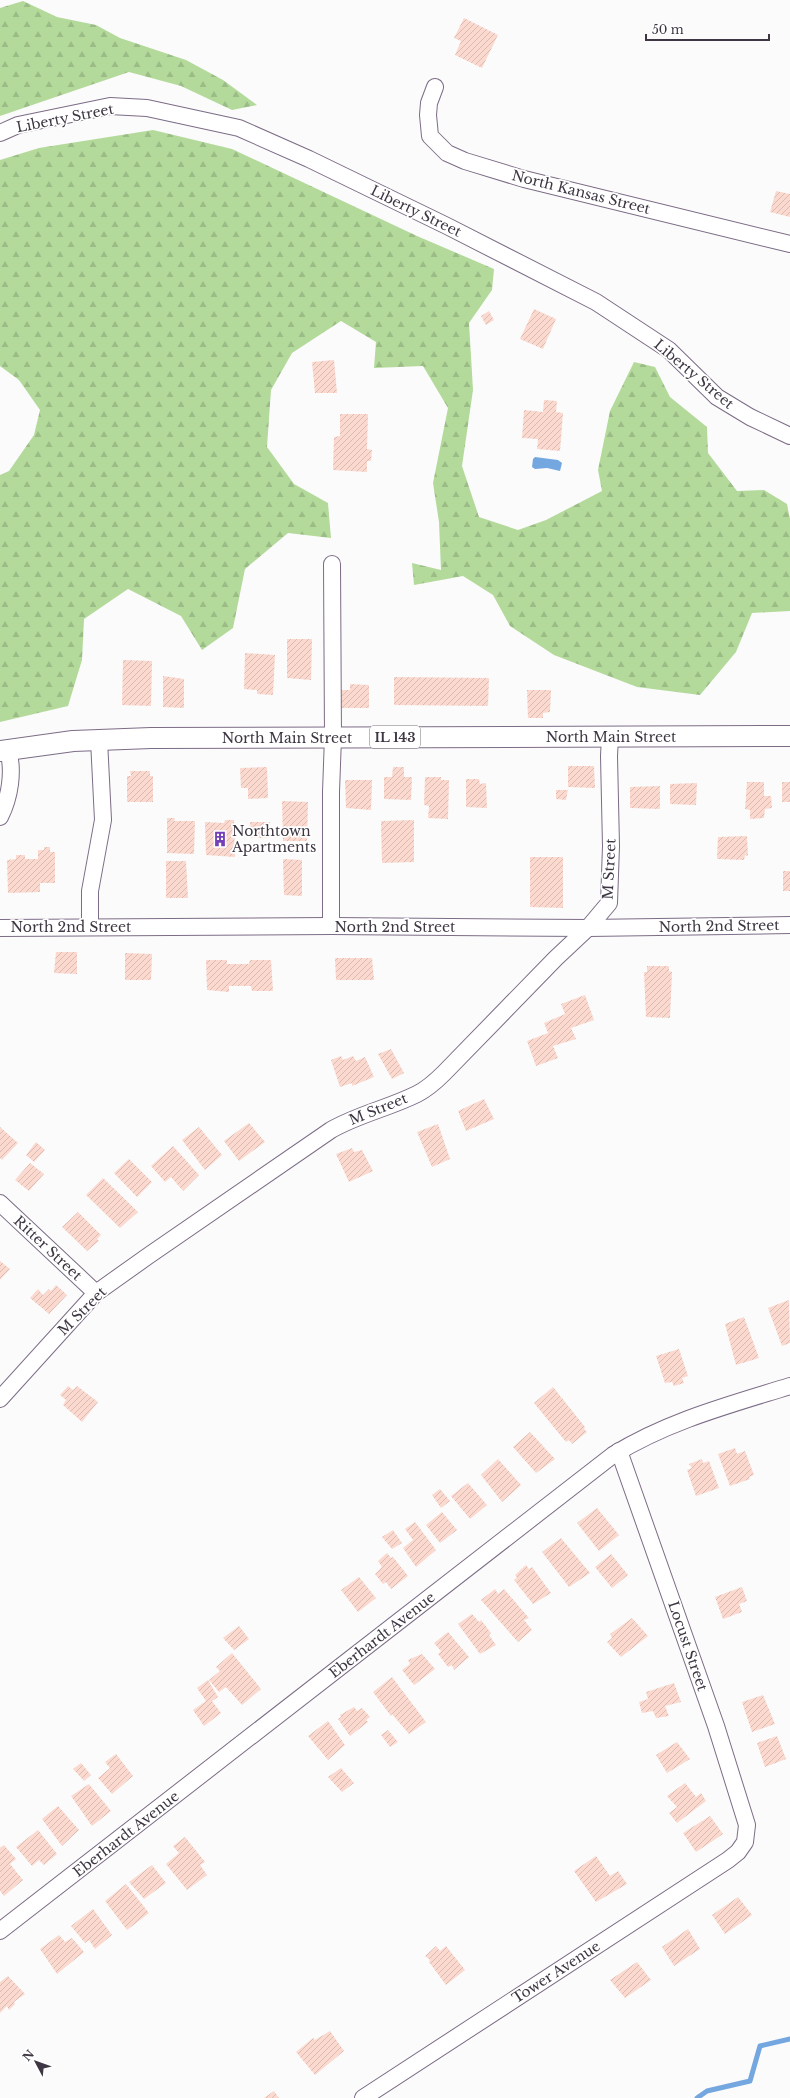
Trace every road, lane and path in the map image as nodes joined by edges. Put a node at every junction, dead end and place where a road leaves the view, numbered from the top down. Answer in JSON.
{"nodes":[{"id":1,"x":435,"y":87,"type":"dead end"},
{"id":2,"x":0,"y":133,"type":"edge"},
{"id":3,"x":790,"y":244,"type":"edge"},
{"id":4,"x":790,"y":436,"type":"edge"},
{"id":5,"x":332,"y":564,"type":"dead end"},
{"id":6,"x":790,"y":736,"type":"edge"},
{"id":7,"x":334,"y":737,"type":"junction"},
{"id":8,"x":610,"y":737,"type":"junction"},
{"id":9,"x":99,"y":740,"type":"junction"},
{"id":10,"x":4,"y":750,"type":"edge"},
{"id":11,"x":4,"y":803,"type":"edge"},
{"id":12,"x":0,"y":817,"type":"edge"},
{"id":13,"x":790,"y":925,"type":"edge"},
{"id":14,"x":331,"y":926,"type":"junction"},
{"id":15,"x":90,"y":927,"type":"junction"},
{"id":16,"x":0,"y":928,"type":"edge"},
{"id":17,"x":588,"y":928,"type":"junction"},
{"id":18,"x":0,"y":1203,"type":"edge"},
{"id":19,"x":96,"y":1293,"type":"junction"},
{"id":20,"x":790,"y":1386,"type":"edge"},
{"id":21,"x":0,"y":1399,"type":"edge"},
{"id":22,"x":619,"y":1451,"type":"junction"},
{"id":23,"x":745,"y":1842,"type":"joint"},
{"id":24,"x":0,"y":1931,"type":"edge"},
{"id":25,"x":363,"y":2098,"type":"edge"}],
"edges":[{"from":1,"to":3,"type":"street","name":"North Kansas Street"},
{"from":2,"to":4,"type":"street","name":"Liberty Street"},
{"from":5,"to":7,"type":"street"},
{"from":6,"to":8,"type":"main road","name":"North Main Street","number":"IL 143"},
{"from":7,"to":8,"type":"main road","name":"North Main Street","number":"IL 143"},
{"from":7,"to":9,"type":"main road","name":"North Main Street","number":"IL 143"},
{"from":7,"to":14,"type":"street"},
{"from":8,"to":17,"type":"street","name":"M Street"},
{"from":9,"to":10,"type":"main road","name":"North Main Street","number":"IL 143"},
{"from":9,"to":15,"type":"street"},
{"from":10,"to":11,"type":"street"},
{"from":11,"to":12,"type":"street"},
{"from":13,"to":17,"type":"street","name":"North 2nd Street"},
{"from":14,"to":15,"type":"street","name":"North 2nd Street"},
{"from":14,"to":17,"type":"street","name":"North 2nd Street"},
{"from":15,"to":16,"type":"street","name":"North 2nd Street"},
{"from":17,"to":19,"type":"street","name":"M Street"},
{"from":18,"to":19,"type":"street","name":"Ritter Street"},
{"from":19,"to":21,"type":"street","name":"M Street"},
{"from":20,"to":22,"type":"street","name":"Eberhardt Avenue"},
{"from":22,"to":23,"type":"street","name":"Locust Street"},
{"from":22,"to":24,"type":"street","name":"Eberhardt Avenue"},
{"from":23,"to":25,"type":"street","name":"Tower Avenue"}]}
